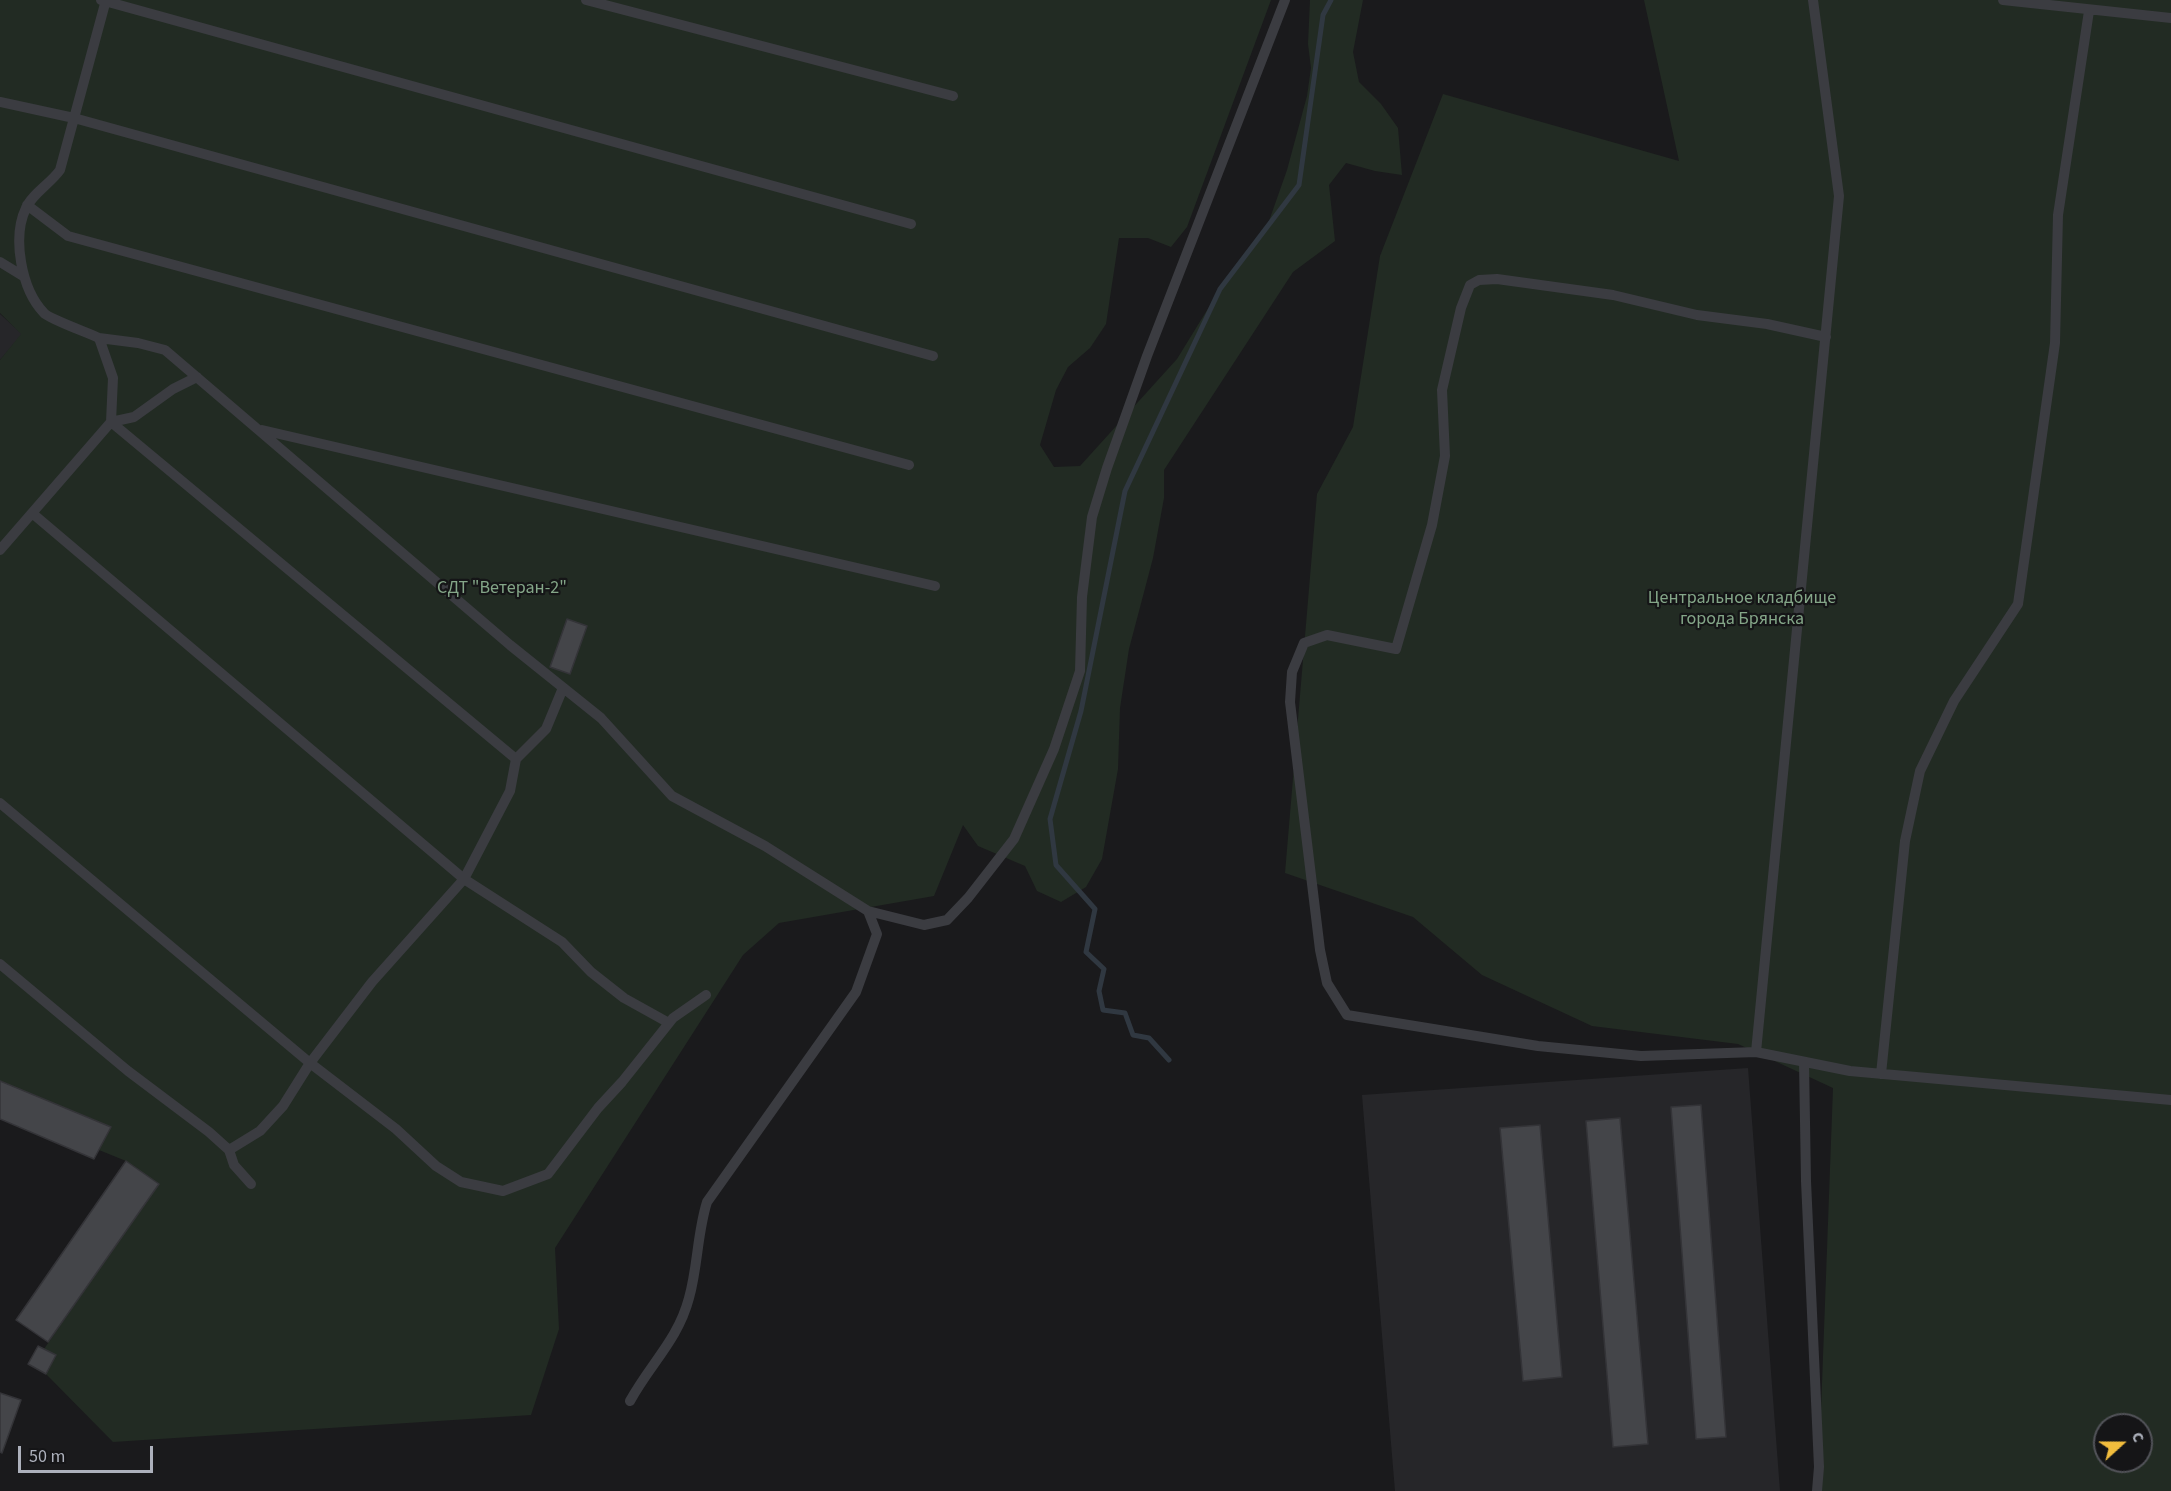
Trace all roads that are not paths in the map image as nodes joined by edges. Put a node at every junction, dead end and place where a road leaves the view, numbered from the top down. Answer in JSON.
{"nodes":[{"id":1,"x":104,"y":0,"type":"edge"},
{"id":2,"x":586,"y":0,"type":"edge"},
{"id":3,"x":1285,"y":0,"type":"edge"},
{"id":4,"x":1813,"y":0,"type":"edge"},
{"id":5,"x":2003,"y":0,"type":"edge"},
{"id":6,"x":2089,"y":11,"type":"junction"},
{"id":7,"x":2171,"y":18,"type":"edge"},
{"id":8,"x":953,"y":96,"type":"dead end"},
{"id":9,"x":0,"y":102,"type":"edge"},
{"id":10,"x":74,"y":118,"type":"junction"},
{"id":11,"x":27,"y":205,"type":"junction"},
{"id":12,"x":911,"y":224,"type":"dead end"},
{"id":13,"x":0,"y":262,"type":"edge"},
{"id":14,"x":0,"y":268,"type":"edge"},
{"id":15,"x":23,"y":276,"type":"junction"},
{"id":16,"x":1826,"y":337,"type":"junction"},
{"id":17,"x":99,"y":338,"type":"junction"},
{"id":18,"x":933,"y":356,"type":"dead end"},
{"id":19,"x":197,"y":377,"type":"junction"},
{"id":20,"x":111,"y":422,"type":"junction"},
{"id":21,"x":259,"y":429,"type":"junction"},
{"id":22,"x":909,"y":465,"type":"dead end"},
{"id":23,"x":32,"y":513,"type":"junction"},
{"id":24,"x":1,"y":548,"type":"edge"},
{"id":25,"x":935,"y":586,"type":"dead end"},
{"id":26,"x":563,"y":688,"type":"junction"},
{"id":27,"x":516,"y":759,"type":"junction"},
{"id":28,"x":0,"y":803,"type":"edge"},
{"id":29,"x":464,"y":879,"type":"junction"},
{"id":30,"x":868,"y":910,"type":"junction"},
{"id":31,"x":0,"y":964,"type":"edge"},
{"id":32,"x":706,"y":995,"type":"dead end"},
{"id":33,"x":669,"y":1023,"type":"junction"},
{"id":34,"x":1756,"y":1052,"type":"junction"},
{"id":35,"x":1804,"y":1062,"type":"junction"},
{"id":36,"x":310,"y":1063,"type":"junction"},
{"id":37,"x":1881,"y":1074,"type":"junction"},
{"id":38,"x":2171,"y":1100,"type":"edge"},
{"id":39,"x":229,"y":1150,"type":"junction"},
{"id":40,"x":251,"y":1184,"type":"dead end"},
{"id":41,"x":630,"y":1401,"type":"dead end"},
{"id":42,"x":1817,"y":1491,"type":"edge"}],
"edges":[{"from":1,"to":10,"type":"lane"},
{"from":1,"to":12,"type":"lane"},
{"from":2,"to":8,"type":"lane"},
{"from":3,"to":30,"type":"lane"},
{"from":4,"to":16,"type":"lane"},
{"from":5,"to":6,"type":"lane"},
{"from":6,"to":7,"type":"lane"},
{"from":6,"to":37,"type":"lane"},
{"from":9,"to":10,"type":"lane"},
{"from":10,"to":11,"type":"lane"},
{"from":10,"to":18,"type":"lane"},
{"from":11,"to":15,"type":"lane"},
{"from":11,"to":22,"type":"lane"},
{"from":13,"to":15,"type":"lane"},
{"from":14,"to":15,"type":"lane"},
{"from":15,"to":17,"type":"lane"},
{"from":16,"to":34,"type":"lane"},
{"from":16,"to":34,"type":"lane"},
{"from":17,"to":19,"type":"lane"},
{"from":17,"to":20,"type":"lane"},
{"from":19,"to":20,"type":"lane"},
{"from":19,"to":21,"type":"lane"},
{"from":20,"to":23,"type":"lane"},
{"from":20,"to":27,"type":"lane"},
{"from":21,"to":25,"type":"lane"},
{"from":21,"to":26,"type":"lane"},
{"from":23,"to":24,"type":"lane"},
{"from":23,"to":29,"type":"lane"},
{"from":26,"to":27,"type":"lane"},
{"from":26,"to":30,"type":"lane"},
{"from":27,"to":29,"type":"lane"},
{"from":28,"to":36,"type":"lane"},
{"from":29,"to":33,"type":"lane"},
{"from":29,"to":36,"type":"lane"},
{"from":30,"to":41,"type":"lane"},
{"from":31,"to":39,"type":"lane"},
{"from":32,"to":33,"type":"lane"},
{"from":33,"to":36,"type":"lane"},
{"from":34,"to":35,"type":"lane"},
{"from":35,"to":37,"type":"lane"},
{"from":35,"to":42,"type":"lane"},
{"from":36,"to":39,"type":"lane"},
{"from":37,"to":38,"type":"lane"},
{"from":39,"to":40,"type":"lane"}]}
